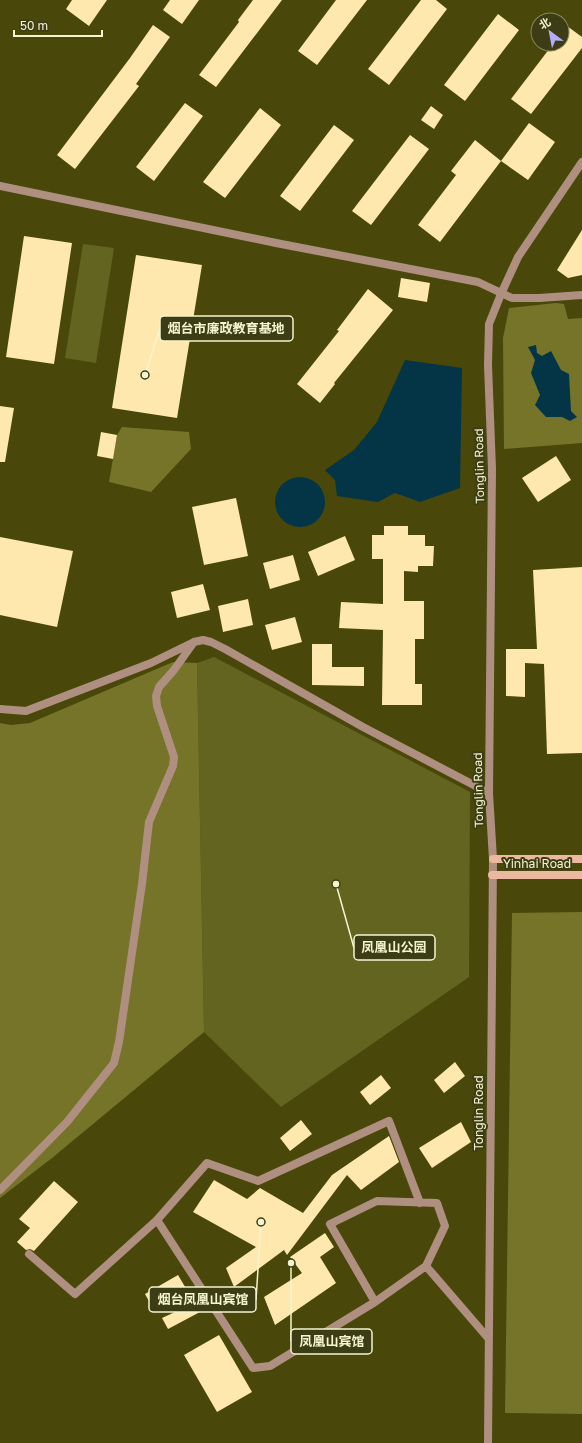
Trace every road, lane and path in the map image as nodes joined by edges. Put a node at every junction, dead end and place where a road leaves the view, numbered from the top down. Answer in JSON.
{"nodes":[{"id":1,"x":582,"y":162,"type":"edge"},
{"id":2,"x":0,"y":186,"type":"edge"},
{"id":3,"x":501,"y":294,"type":"junction"},
{"id":4,"x":582,"y":295,"type":"edge"},
{"id":5,"x":194,"y":642,"type":"junction"},
{"id":6,"x":0,"y":709,"type":"edge"},
{"id":7,"x":489,"y":793,"type":"junction"},
{"id":8,"x":493,"y":859,"type":"junction"},
{"id":9,"x":582,"y":859,"type":"edge"},
{"id":10,"x":492,"y":875,"type":"junction"},
{"id":11,"x":582,"y":875,"type":"edge"},
{"id":12,"x":0,"y":1190,"type":"edge"},
{"id":13,"x":420,"y":1203,"type":"junction"},
{"id":14,"x":157,"y":1220,"type":"junction"},
{"id":15,"x":29,"y":1254,"type":"dead end"},
{"id":16,"x":426,"y":1266,"type":"junction"},
{"id":17,"x":375,"y":1302,"type":"junction"},
{"id":18,"x":488,"y":1338,"type":"junction"},
{"id":19,"x":488,"y":1443,"type":"edge"}],
"edges":[{"from":1,"to":3,"type":"street","name":"Tonglin Road"},
{"from":2,"to":3,"type":"street"},
{"from":3,"to":4,"type":"street"},
{"from":3,"to":7,"type":"street","name":"Tonglin Road"},
{"from":5,"to":6,"type":"street"},
{"from":5,"to":7,"type":"street"},
{"from":5,"to":12,"type":"street"},
{"from":7,"to":8,"type":"street","name":"Tonglin Road"},
{"from":8,"to":9,"type":"main road","name":"Yinhai Road"},
{"from":8,"to":10,"type":"street","name":"Tonglin Road"},
{"from":10,"to":11,"type":"main road","name":"Yinhai Road"},
{"from":10,"to":18,"type":"street","name":"Tonglin Road"},
{"from":13,"to":14,"type":"street"},
{"from":13,"to":16,"type":"street"},
{"from":13,"to":17,"type":"street"},
{"from":14,"to":15,"type":"street"},
{"from":14,"to":17,"type":"street"},
{"from":16,"to":17,"type":"street"},
{"from":16,"to":18,"type":"street"},
{"from":18,"to":19,"type":"street","name":"Tonglin Road"}]}
